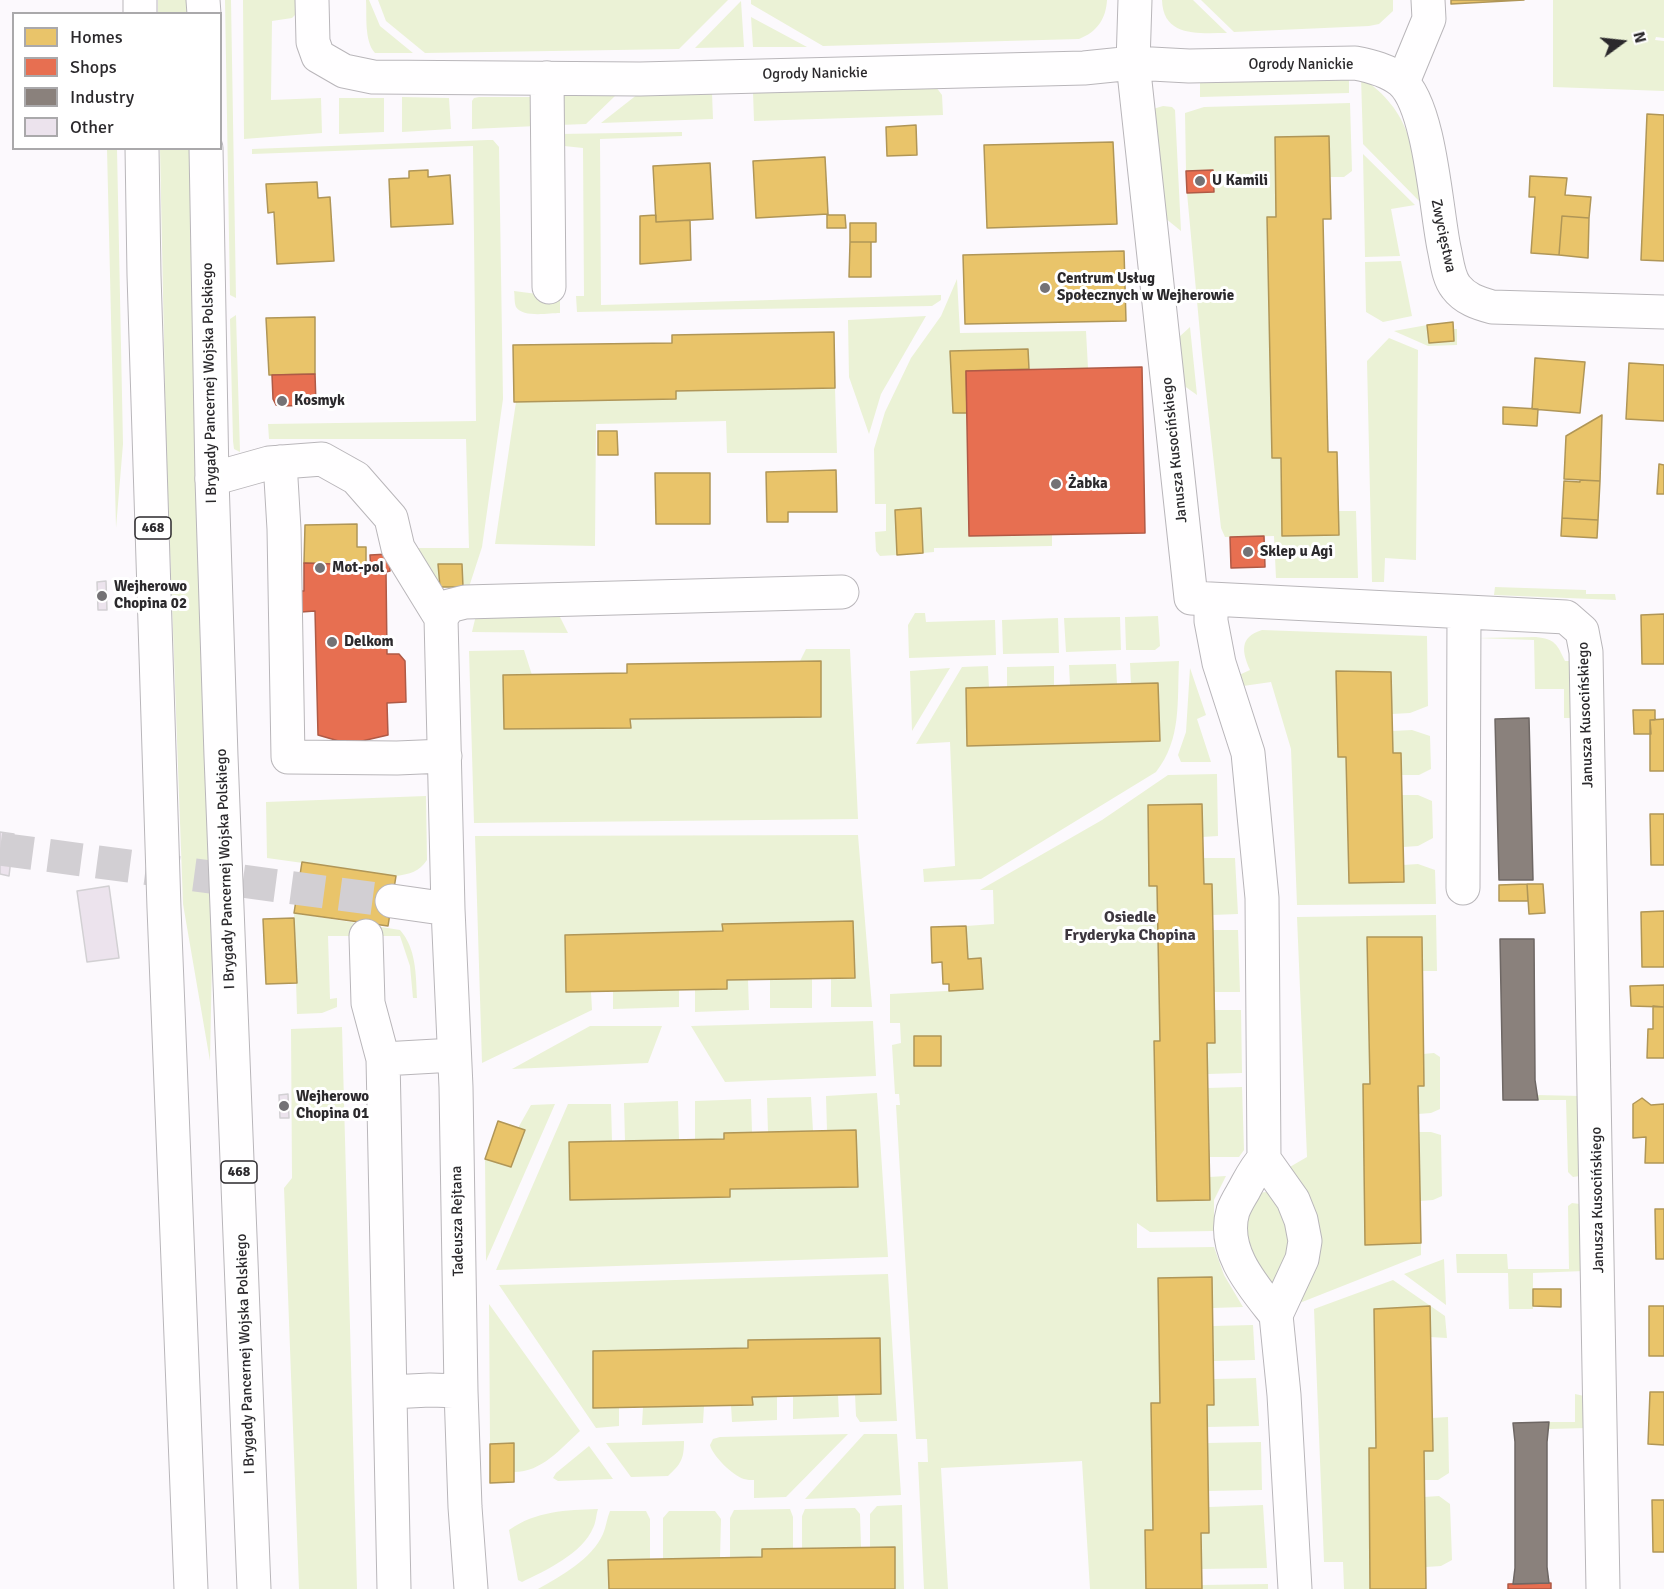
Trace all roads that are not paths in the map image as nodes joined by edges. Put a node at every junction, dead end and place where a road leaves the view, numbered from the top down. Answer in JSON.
{"nodes":[{"id":1,"x":312,"y":0,"type":"edge"},
{"id":2,"x":1135,"y":0,"type":"edge"},
{"id":3,"x":1428,"y":0,"type":"edge"},
{"id":4,"x":1133,"y":63,"type":"junction"},
{"id":5,"x":547,"y":78,"type":"junction"},
{"id":6,"x":1403,"y":82,"type":"junction"},
{"id":7,"x":142,"y":150,"type":"edge"},
{"id":8,"x":206,"y":150,"type":"edge"},
{"id":9,"x":549,"y":287,"type":"dead end"},
{"id":10,"x":1664,"y":312,"type":"edge"},
{"id":11,"x":275,"y":463,"type":"junction"},
{"id":12,"x":212,"y":479,"type":"junction"},
{"id":13,"x":842,"y":591,"type":"dead end"},
{"id":14,"x":1211,"y":599,"type":"junction"},
{"id":15,"x":1464,"y":612,"type":"junction"},
{"id":16,"x":441,"y":618,"type":"junction"},
{"id":17,"x":445,"y":756,"type":"junction"},
{"id":18,"x":1463,"y":888,"type":"dead end"},
{"id":19,"x":392,"y":901,"type":"tunnel mouth"},
{"id":20,"x":448,"y":909,"type":"junction"},
{"id":21,"x":366,"y":936,"type":"dead end"},
{"id":22,"x":454,"y":1055,"type":"junction"},
{"id":23,"x":383,"y":1059,"type":"junction"},
{"id":24,"x":1264,"y":1159,"type":"junction"},
{"id":25,"x":1276,"y":1315,"type":"junction"},
{"id":26,"x":461,"y":1391,"type":"junction"},
{"id":27,"x":390,"y":1392,"type":"junction"},
{"id":28,"x":191,"y":1589,"type":"edge"},
{"id":29,"x":254,"y":1589,"type":"edge"},
{"id":30,"x":394,"y":1589,"type":"edge"},
{"id":31,"x":471,"y":1589,"type":"edge"},
{"id":32,"x":1295,"y":1589,"type":"edge"},
{"id":33,"x":1604,"y":1589,"type":"edge"}],
"edges":[{"from":1,"to":5,"type":"street","name":"Ogrody Nanickie"},
{"from":2,"to":4,"type":"street"},
{"from":3,"to":6,"type":"street"},
{"from":4,"to":5,"type":"street","name":"Ogrody Nanickie"},
{"from":4,"to":6,"type":"street","name":"Ogrody Nanickie"},
{"from":4,"to":14,"type":"street","name":"Janusza Kusocińskiego"},
{"from":5,"to":9,"type":"street"},
{"from":6,"to":10,"type":"street","name":"Zwycięstwa"},
{"from":7,"to":28,"type":"street","number":"468"},
{"from":8,"to":12,"type":"street","name":"I Brygady Pancernej Wojska Polskiego","number":"468"},
{"from":11,"to":12,"type":"street"},
{"from":11,"to":16,"type":"street"},
{"from":11,"to":17,"type":"street"},
{"from":12,"to":29,"type":"street","name":"I Brygady Pancernej Wojska Polskiego","number":"468"},
{"from":13,"to":16,"type":"street"},
{"from":14,"to":15,"type":"street","name":"Janusza Kusocińskiego"},
{"from":14,"to":24,"type":"street"},
{"from":15,"to":18,"type":"street"},
{"from":15,"to":33,"type":"street","name":"Janusza Kusocińskiego"},
{"from":16,"to":17,"type":"street","name":"Tadeusza Rejtana"},
{"from":17,"to":20,"type":"street","name":"Tadeusza Rejtana"},
{"from":19,"to":20,"type":"street"},
{"from":20,"to":22,"type":"street","name":"Tadeusza Rejtana"},
{"from":21,"to":23,"type":"street"},
{"from":22,"to":23,"type":"street"},
{"from":22,"to":26,"type":"street","name":"Tadeusza Rejtana"},
{"from":23,"to":27,"type":"street"},
{"from":24,"to":25,"type":"street"},
{"from":24,"to":25,"type":"street"},
{"from":25,"to":32,"type":"street"},
{"from":26,"to":27,"type":"street"},
{"from":26,"to":31,"type":"street","name":"Tadeusza Rejtana"},
{"from":27,"to":30,"type":"street"}]}
